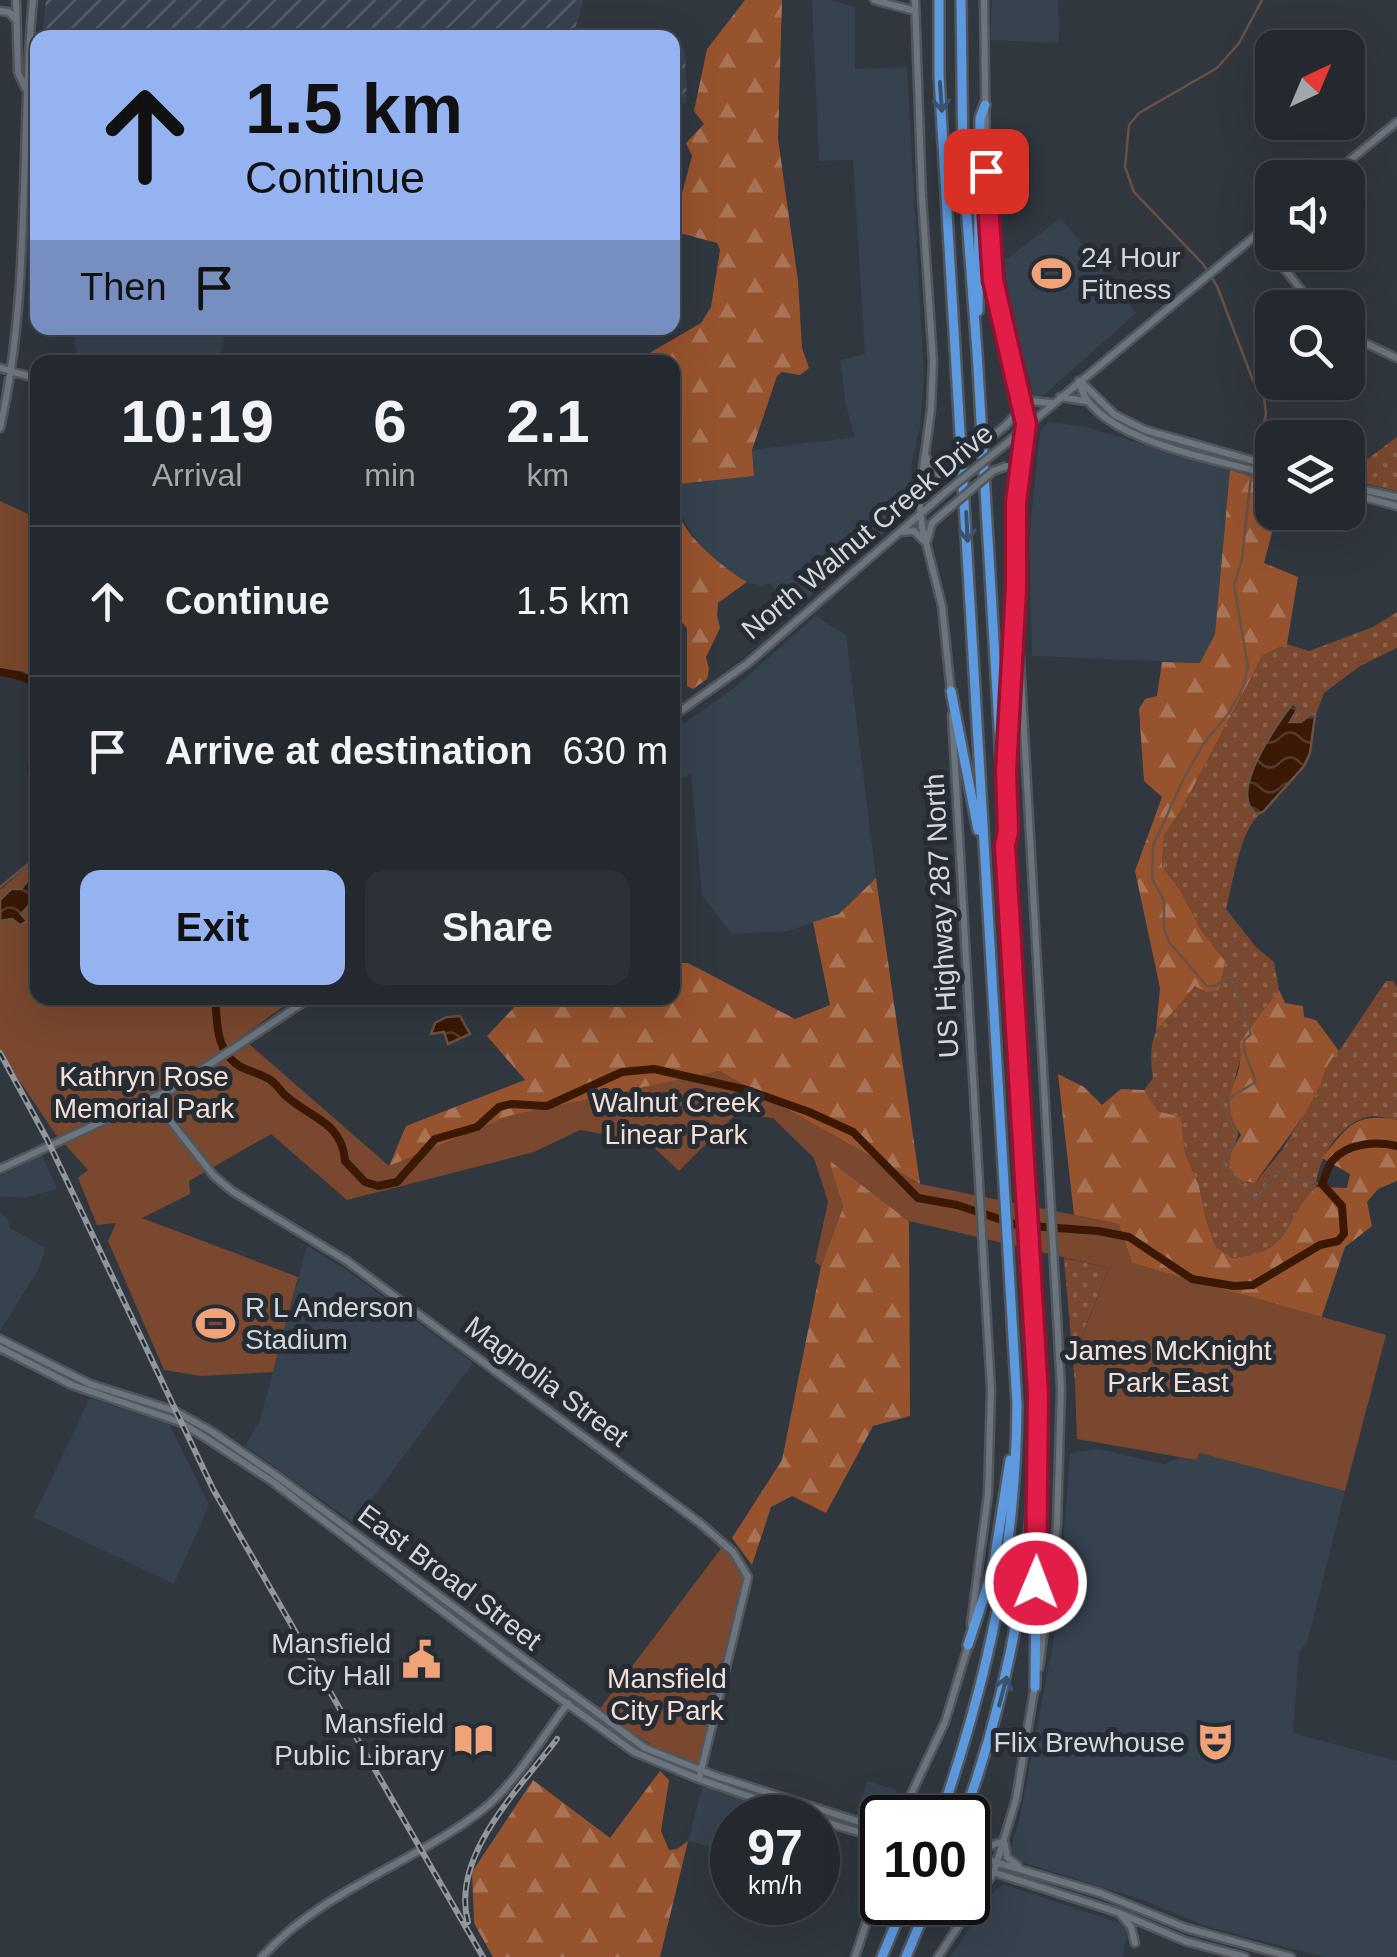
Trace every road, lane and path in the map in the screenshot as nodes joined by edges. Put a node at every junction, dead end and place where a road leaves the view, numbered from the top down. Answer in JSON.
{"nodes":[{"id":1,"x":16,"y":0,"type":"edge"},
{"id":2,"x":32,"y":0,"type":"edge"},
{"id":3,"x":874,"y":0,"type":"edge"},
{"id":4,"x":915,"y":0,"type":"edge"},
{"id":5,"x":939,"y":0,"type":"edge"},
{"id":6,"x":960,"y":0,"type":"edge"},
{"id":7,"x":984,"y":0,"type":"edge"},
{"id":8,"x":0,"y":10,"type":"edge"},
{"id":9,"x":915,"y":11,"type":"junction"},
{"id":10,"x":16,"y":21,"type":"junction"},
{"id":11,"x":26,"y":89,"type":"junction"},
{"id":12,"x":984,"y":105,"type":"junction"},
{"id":13,"x":1397,"y":122,"type":"edge"},
{"id":14,"x":1350,"y":160,"type":"edge"},
{"id":15,"x":1255,"y":237,"type":"edge"},
{"id":16,"x":1285,"y":270,"type":"edge"},
{"id":17,"x":1301,"y":290,"type":"edge"},
{"id":18,"x":976,"y":339,"type":"junction"},
{"id":19,"x":1365,"y":343,"type":"edge"},
{"id":20,"x":1397,"y":358,"type":"edge"},
{"id":21,"x":0,"y":368,"type":"edge"},
{"id":22,"x":12,"y":371,"type":"junction"},
{"id":23,"x":30,"y":377,"type":"edge"},
{"id":24,"x":1079,"y":380,"type":"junction"},
{"id":25,"x":1020,"y":389,"type":"junction"},
{"id":26,"x":1055,"y":400,"type":"junction"},
{"id":27,"x":1092,"y":405,"type":"junction"},
{"id":28,"x":1026,"y":424,"type":"junction"},
{"id":29,"x":0,"y":428,"type":"edge"},
{"id":30,"x":1145,"y":430,"type":"junction"},
{"id":31,"x":1127,"y":432,"type":"junction"},
{"id":32,"x":925,"y":450,"type":"junction"},
{"id":33,"x":1193,"y":450,"type":"junction"},
{"id":34,"x":1255,"y":462,"type":"edge"},
{"id":35,"x":1255,"y":469,"type":"edge"},
{"id":36,"x":1018,"y":488,"type":"junction"},
{"id":37,"x":1365,"y":490,"type":"edge"},
{"id":38,"x":1397,"y":497,"type":"edge"},
{"id":39,"x":1365,"y":498,"type":"edge"},
{"id":40,"x":1397,"y":506,"type":"edge"},
{"id":41,"x":920,"y":512,"type":"junction"},
{"id":42,"x":894,"y":534,"type":"junction"},
{"id":43,"x":926,"y":544,"type":"junction"},
{"id":44,"x":1016,"y":588,"type":"junction"},
{"id":45,"x":951,"y":690,"type":"junction"},
{"id":46,"x":680,"y":711,"type":"edge"},
{"id":47,"x":1005,"y":845,"type":"junction"},
{"id":48,"x":984,"y":851,"type":"junction"},
{"id":49,"x":300,"y":1005,"type":"edge"},
{"id":50,"x":153,"y":1099,"type":"junction"},
{"id":51,"x":0,"y":1169,"type":"edge"},
{"id":52,"x":0,"y":1339,"type":"edge"},
{"id":53,"x":0,"y":1348,"type":"edge"},
{"id":54,"x":156,"y":1409,"type":"junction"},
{"id":55,"x":1017,"y":1433,"type":"junction"},
{"id":56,"x":1036,"y":1468,"type":"junction"},
{"id":57,"x":968,"y":1645,"type":"junction"},
{"id":58,"x":1035,"y":1688,"type":"junction"},
{"id":59,"x":570,"y":1700,"type":"junction"},
{"id":60,"x":700,"y":1775,"type":"junction"},
{"id":61,"x":743,"y":1790,"type":"junction"},
{"id":62,"x":755,"y":1795,"type":"edge"},
{"id":63,"x":763,"y":1795,"type":"edge"},
{"id":64,"x":910,"y":1795,"type":"edge"},
{"id":65,"x":948,"y":1795,"type":"edge"},
{"id":66,"x":970,"y":1795,"type":"edge"},
{"id":67,"x":1004,"y":1840,"type":"junction"},
{"id":68,"x":990,"y":1845,"type":"edge"},
{"id":69,"x":990,"y":1860,"type":"edge"},
{"id":70,"x":997,"y":1862,"type":"junction"},
{"id":71,"x":1023,"y":1870,"type":"junction"},
{"id":72,"x":990,"y":1871,"type":"edge"},
{"id":73,"x":994,"y":1872,"type":"junction"},
{"id":74,"x":990,"y":1879,"type":"edge"},
{"id":75,"x":1012,"y":1879,"type":"junction"},
{"id":76,"x":990,"y":1884,"type":"edge"},
{"id":77,"x":1118,"y":1912,"type":"junction"},
{"id":78,"x":866,"y":1925,"type":"edge"},
{"id":79,"x":895,"y":1925,"type":"edge"},
{"id":80,"x":919,"y":1925,"type":"edge"},
{"id":81,"x":960,"y":1925,"type":"edge"},
{"id":82,"x":1135,"y":1943,"type":"dead end"},
{"id":83,"x":262,"y":1957,"type":"edge"},
{"id":84,"x":855,"y":1957,"type":"edge"},
{"id":85,"x":882,"y":1957,"type":"edge"},
{"id":86,"x":906,"y":1957,"type":"edge"},
{"id":87,"x":938,"y":1957,"type":"edge"},
{"id":88,"x":1245,"y":1957,"type":"edge"},
{"id":89,"x":1291,"y":1957,"type":"edge"}],
"edges":[{"from":1,"to":10,"type":"main road"},
{"from":2,"to":11,"type":"main road"},
{"from":3,"to":9,"type":"main road"},
{"from":4,"to":9,"type":"main road","name":"US Highway 287 North"},
{"from":5,"to":48,"type":"highway","one_way":true},
{"from":6,"to":18,"type":"highway"},
{"from":7,"to":12,"type":"main road"},
{"from":8,"to":10,"type":"main road"},
{"from":9,"to":32,"type":"main road","name":"US Highway 287 North"},
{"from":10,"to":11,"type":"main road"},
{"from":11,"to":22,"type":"main road"},
{"from":12,"to":18,"type":"highway"},
{"from":12,"to":25,"type":"main road"},
{"from":13,"to":14,"type":"main road"},
{"from":15,"to":24,"type":"main road","name":"North Walnut Creek Drive"},
{"from":16,"to":17,"type":"main road"},
{"from":18,"to":47,"type":"highway"},
{"from":19,"to":20,"type":"main road"},
{"from":21,"to":22,"type":"main road"},
{"from":22,"to":23,"type":"main road"},
{"from":22,"to":29,"type":"main road"},
{"from":24,"to":26,"type":"main road","name":"North Walnut Creek Drive"},
{"from":24,"to":27,"type":"main road"},
{"from":24,"to":30,"type":"main road"},
{"from":25,"to":26,"type":"main road"},
{"from":25,"to":28,"type":"main road"},
{"from":25,"to":32,"type":"main road","bridge":true},
{"from":26,"to":27,"type":"main road"},
{"from":26,"to":28,"type":"main road","name":"North Walnut Creek Drive"},
{"from":27,"to":31,"type":"main road"},
{"from":28,"to":36,"type":"main road"},
{"from":28,"to":41,"type":"main road","name":"North Walnut Creek Drive","bridge":true},
{"from":30,"to":31,"type":"main road"},
{"from":30,"to":33,"type":"main road"},
{"from":31,"to":33,"type":"main road"},
{"from":32,"to":41,"type":"main road","name":"US Highway 287 North"},
{"from":33,"to":34,"type":"main road"},
{"from":33,"to":35,"type":"main road"},
{"from":36,"to":43,"type":"main road","bridge":true},
{"from":36,"to":44,"type":"main road"},
{"from":37,"to":38,"type":"main road"},
{"from":39,"to":40,"type":"main road"},
{"from":41,"to":42,"type":"main road","name":"North Walnut Creek Drive"},
{"from":41,"to":43,"type":"main road","name":"US Highway 287 North"},
{"from":42,"to":43,"type":"main road"},
{"from":42,"to":46,"type":"main road","name":"North Walnut Creek Drive"},
{"from":43,"to":45,"type":"main road","name":"US Highway 287 North"},
{"from":44,"to":47,"type":"highway"},
{"from":44,"to":58,"type":"main road"},
{"from":45,"to":48,"type":"highway"},
{"from":45,"to":57,"type":"main road","name":"US Highway 287 North"},
{"from":47,"to":56,"type":"highway"},
{"from":48,"to":55,"type":"highway"},
{"from":49,"to":50,"type":"main road"},
{"from":50,"to":51,"type":"main road"},
{"from":50,"to":60,"type":"main road","name":"Magnolia Street"},
{"from":52,"to":54,"type":"main road","name":"East Broad Street"},
{"from":53,"to":54,"type":"main road","name":"East Broad Street"},
{"from":54,"to":59,"type":"main road","name":"East Broad Street"},
{"from":55,"to":57,"type":"highway"},
{"from":55,"to":65,"type":"highway"},
{"from":56,"to":58,"type":"highway"},
{"from":66,"to":56,"type":"highway","one_way":true},
{"from":57,"to":64,"type":"main road","name":"US Highway 287 North"},
{"from":58,"to":67,"type":"main road"},
{"from":59,"to":60,"type":"main road","name":"East Broad Street"},
{"from":59,"to":83,"type":"main road"},
{"from":60,"to":61,"type":"main road","name":"East Broad Street"},
{"from":61,"to":62,"type":"main road","name":"East Broad Street"},
{"from":61,"to":63,"type":"main road","name":"East Broad Street"},
{"from":67,"to":68,"type":"main road"},
{"from":67,"to":70,"type":"main road"},
{"from":67,"to":71,"type":"main road"},
{"from":69,"to":70,"type":"main road"},
{"from":70,"to":71,"type":"main road"},
{"from":70,"to":73,"type":"main road"},
{"from":71,"to":89,"type":"main road"},
{"from":72,"to":73,"type":"main road"},
{"from":73,"to":74,"type":"main road"},
{"from":73,"to":75,"type":"main road"},
{"from":75,"to":76,"type":"main road"},
{"from":75,"to":77,"type":"main road"},
{"from":77,"to":82,"type":"main road"},
{"from":77,"to":88,"type":"main road"},
{"from":78,"to":84,"type":"main road"},
{"from":79,"to":85,"type":"highway"},
{"from":80,"to":86,"type":"highway"},
{"from":81,"to":87,"type":"main road"}]}
